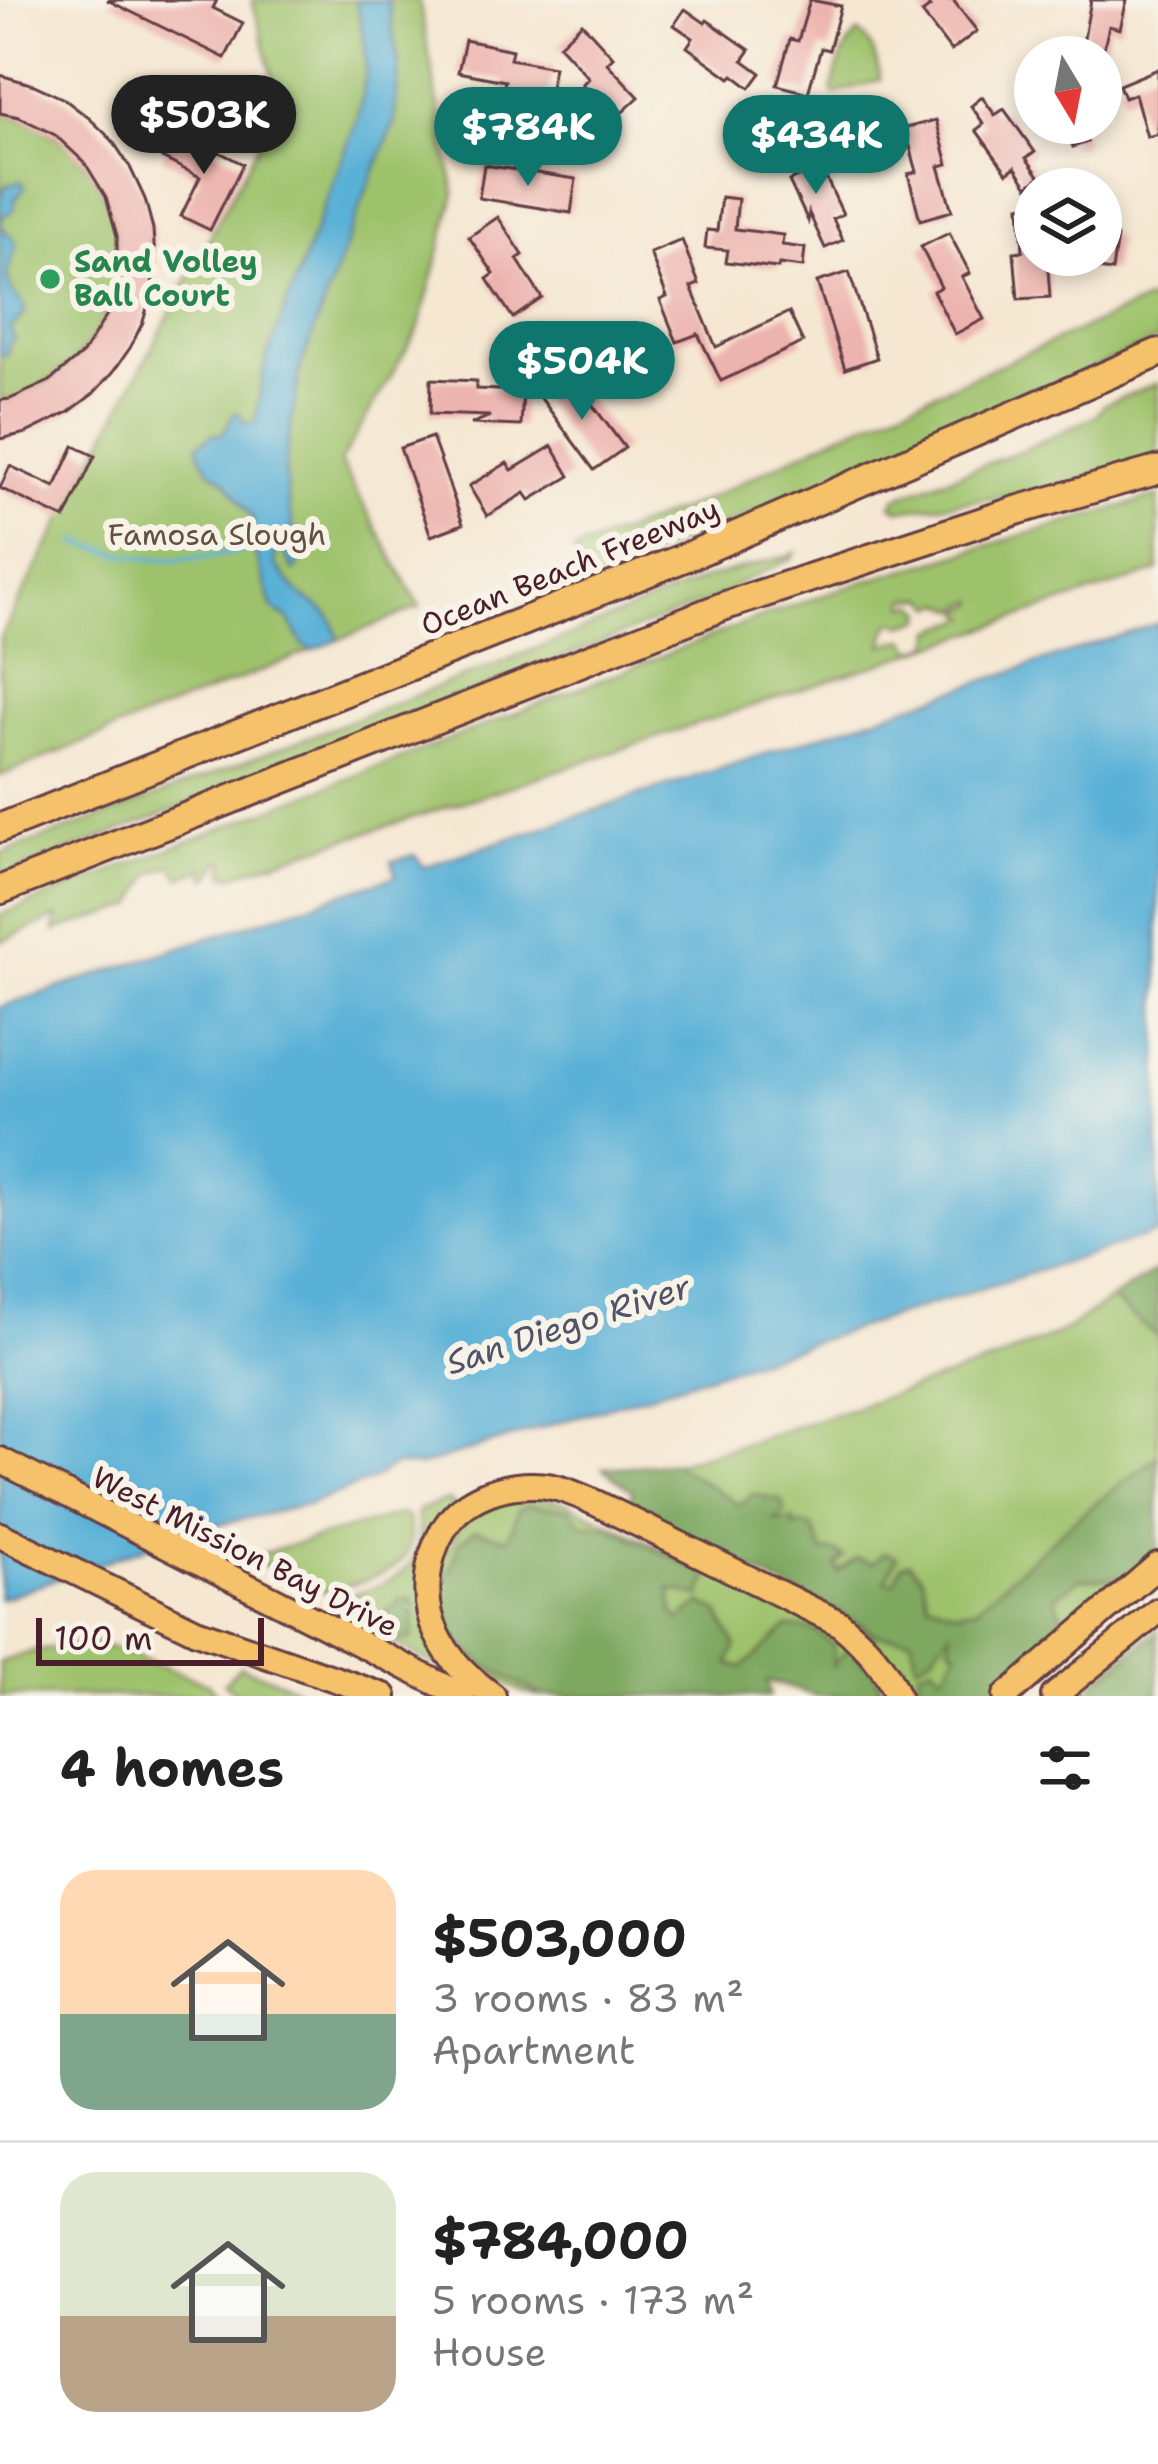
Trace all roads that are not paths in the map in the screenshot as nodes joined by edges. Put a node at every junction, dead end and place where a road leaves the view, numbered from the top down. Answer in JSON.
{"nodes":[{"id":1,"x":1158,"y":353,"type":"edge"},
{"id":2,"x":1158,"y":470,"type":"edge"},
{"id":3,"x":0,"y":828,"type":"edge"},
{"id":4,"x":0,"y":890,"type":"edge"},
{"id":5,"x":0,"y":1460,"type":"edge"},
{"id":6,"x":0,"y":1535,"type":"edge"},
{"id":7,"x":1158,"y":1565,"type":"edge"},
{"id":8,"x":1158,"y":1611,"type":"edge"},
{"id":9,"x":234,"y":1645,"type":"junction"},
{"id":10,"x":329,"y":1696,"type":"edge"},
{"id":11,"x":384,"y":1696,"type":"edge"},
{"id":12,"x":464,"y":1696,"type":"edge"},
{"id":13,"x":493,"y":1696,"type":"edge"},
{"id":14,"x":898,"y":1696,"type":"edge"},
{"id":15,"x":1006,"y":1696,"type":"edge"},
{"id":16,"x":1054,"y":1696,"type":"edge"}],
"edges":[{"from":1,"to":3,"type":"highway","name":"Ocean Beach Freeway"},
{"from":2,"to":4,"type":"highway"},
{"from":5,"to":12,"type":"main road","name":"West Mission Bay Drive"},
{"from":6,"to":9,"type":"main road"},
{"from":7,"to":15,"type":"main road"},
{"from":8,"to":16,"type":"main road"},
{"from":9,"to":10,"type":"main road"},
{"from":9,"to":11,"type":"main road"},
{"from":13,"to":14,"type":"main road"}]}
